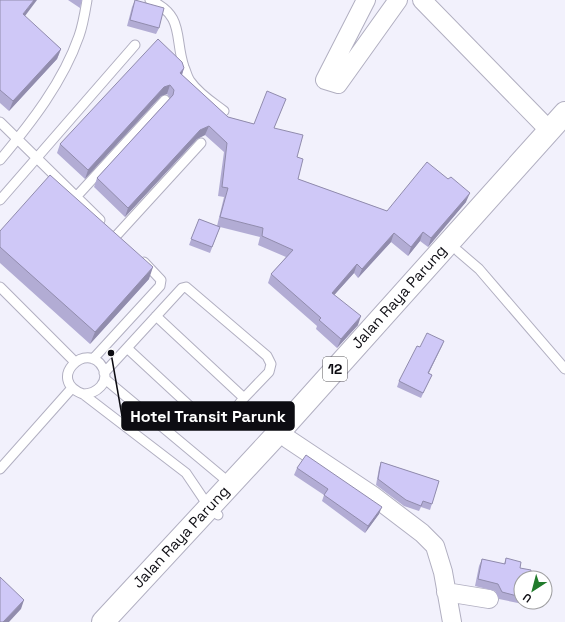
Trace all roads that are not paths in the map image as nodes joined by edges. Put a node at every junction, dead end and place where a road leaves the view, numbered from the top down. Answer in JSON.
{"nodes":[{"id":1,"x":87,"y":0,"type":"edge"},
{"id":2,"x":150,"y":0,"type":"edge"},
{"id":3,"x":366,"y":0,"type":"edge"},
{"id":4,"x":398,"y":0,"type":"edge"},
{"id":5,"x":422,"y":0,"type":"edge"},
{"id":6,"x":135,"y":45,"type":"dead end"},
{"id":7,"x":165,"y":100,"type":"edge"},
{"id":8,"x":224,"y":111,"type":"edge"},
{"id":9,"x":565,"y":113,"type":"edge"},
{"id":10,"x":0,"y":122,"type":"edge"},
{"id":11,"x":557,"y":131,"type":"edge"},
{"id":12,"x":17,"y":140,"type":"junction"},
{"id":13,"x":201,"y":143,"type":"edge"},
{"id":14,"x":36,"y":159,"type":"junction"},
{"id":15,"x":0,"y":160,"type":"edge"},
{"id":16,"x":76,"y":197,"type":"junction"},
{"id":17,"x":0,"y":200,"type":"edge"},
{"id":18,"x":458,"y":251,"type":"junction"},
{"id":19,"x":139,"y":257,"type":"edge"},
{"id":20,"x":0,"y":287,"type":"edge"},
{"id":21,"x":156,"y":316,"type":"junction"},
{"id":22,"x":127,"y":348,"type":"junction"},
{"id":23,"x":93,"y":359,"type":"junction"},
{"id":24,"x":75,"y":362,"type":"junction"},
{"id":25,"x":565,"y":369,"type":"edge"},
{"id":26,"x":104,"y":376,"type":"junction"},
{"id":27,"x":72,"y":388,"type":"junction"},
{"id":28,"x":83,"y":394,"type":"junction"},
{"id":29,"x":244,"y":398,"type":"junction"},
{"id":30,"x":284,"y":435,"type":"junction"},
{"id":31,"x":0,"y":469,"type":"edge"},
{"id":32,"x":235,"y":487,"type":"junction"},
{"id":33,"x":213,"y":511,"type":"junction"},
{"id":34,"x":446,"y":592,"type":"junction"},
{"id":35,"x":489,"y":599,"type":"dead end"},
{"id":36,"x":103,"y":622,"type":"edge"},
{"id":37,"x":121,"y":622,"type":"edge"},
{"id":38,"x":452,"y":622,"type":"edge"}],
"edges":[{"from":1,"to":12,"type":"lane"},
{"from":2,"to":8,"type":"lane"},
{"from":3,"to":4,"type":"street"},
{"from":5,"to":11,"type":"street"},
{"from":6,"to":14,"type":"lane"},
{"from":7,"to":16,"type":"lane"},
{"from":9,"to":11,"type":"highway","name":"Jalan Raya Parung","number":"12"},
{"from":10,"to":12,"type":"lane"},
{"from":11,"to":18,"type":"highway","name":"Jalan Raya Parung","number":"12"},
{"from":11,"to":30,"type":"highway","name":"Jalan Raya Parung","number":"12"},
{"from":12,"to":14,"type":"lane"},
{"from":12,"to":15,"type":"lane"},
{"from":13,"to":16,"type":"lane"},
{"from":14,"to":16,"type":"lane"},
{"from":14,"to":17,"type":"lane"},
{"from":18,"to":25,"type":"lane"},
{"from":18,"to":30,"type":"highway","name":"Jalan Raya Parung","number":"12"},
{"from":19,"to":23,"type":"lane"},
{"from":20,"to":24,"type":"lane"},
{"from":21,"to":22,"type":"lane"},
{"from":21,"to":29,"type":"lane"},
{"from":21,"to":29,"type":"lane"},
{"from":22,"to":26,"type":"lane"},
{"from":22,"to":29,"type":"lane"},
{"from":23,"to":24,"type":"lane"},
{"from":23,"to":26,"type":"lane"},
{"from":24,"to":27,"type":"lane"},
{"from":26,"to":28,"type":"lane"},
{"from":26,"to":32,"type":"lane"},
{"from":27,"to":28,"type":"lane"},
{"from":27,"to":31,"type":"lane"},
{"from":28,"to":33,"type":"lane"},
{"from":30,"to":32,"type":"highway","name":"Jalan Raya Parung","number":"12"},
{"from":30,"to":34,"type":"street"},
{"from":32,"to":33,"type":"highway","name":"Jalan Raya Parung","number":"12"},
{"from":33,"to":36,"type":"highway","name":"Jalan Raya Parung","number":"12"},
{"from":33,"to":37,"type":"highway","name":"Jalan Raya Parung","number":"12"},
{"from":34,"to":35,"type":"street"},
{"from":34,"to":38,"type":"street"}]}
